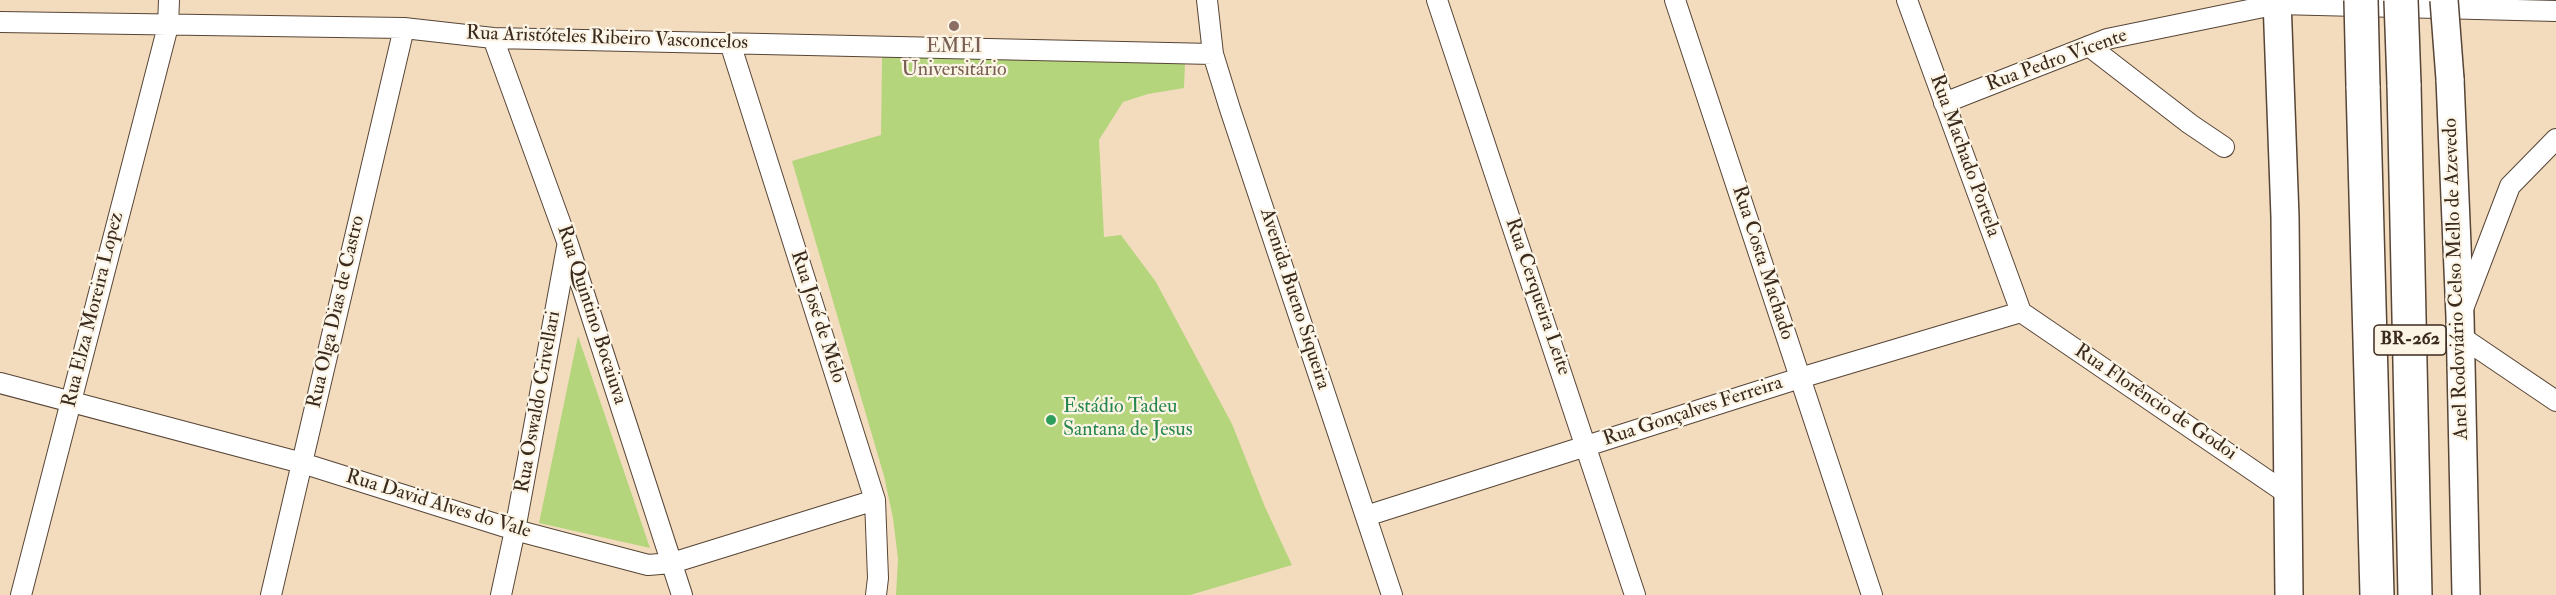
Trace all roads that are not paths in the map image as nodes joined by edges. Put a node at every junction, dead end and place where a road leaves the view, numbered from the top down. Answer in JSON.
{"nodes":[{"id":1,"x":169,"y":0,"type":"edge"},
{"id":2,"x":1207,"y":0,"type":"edge"},
{"id":3,"x":1437,"y":0,"type":"edge"},
{"id":4,"x":1675,"y":0,"type":"edge"},
{"id":5,"x":1907,"y":0,"type":"edge"},
{"id":6,"x":2361,"y":0,"type":"edge"},
{"id":7,"x":2401,"y":0,"type":"edge"},
{"id":8,"x":2444,"y":0,"type":"edge"},
{"id":9,"x":2278,"y":2,"type":"edge"},
{"id":10,"x":2556,"y":11,"type":"edge"},
{"id":11,"x":0,"y":22,"type":"edge"},
{"id":12,"x":168,"y":26,"type":"junction"},
{"id":13,"x":404,"y":28,"type":"junction"},
{"id":14,"x":493,"y":38,"type":"junction"},
{"id":15,"x":730,"y":43,"type":"junction"},
{"id":16,"x":2089,"y":46,"type":"junction"},
{"id":17,"x":1213,"y":54,"type":"junction"},
{"id":18,"x":1944,"y":103,"type":"junction"},
{"id":19,"x":2556,"y":139,"type":"edge"},
{"id":20,"x":2224,"y":147,"type":"dead end"},
{"id":21,"x":568,"y":244,"type":"junction"},
{"id":22,"x":2021,"y":312,"type":"junction"},
{"id":23,"x":2460,"y":327,"type":"junction"},
{"id":24,"x":1800,"y":378,"type":"junction"},
{"id":25,"x":0,"y":382,"type":"edge"},
{"id":26,"x":71,"y":400,"type":"junction"},
{"id":27,"x":2556,"y":401,"type":"edge"},
{"id":28,"x":1587,"y":446,"type":"junction"},
{"id":29,"x":302,"y":463,"type":"junction"},
{"id":30,"x":2289,"y":495,"type":"junction"},
{"id":31,"x":875,"y":500,"type":"junction"},
{"id":32,"x":1366,"y":516,"type":"junction"},
{"id":33,"x":515,"y":530,"type":"junction"},
{"id":34,"x":672,"y":563,"type":"junction"},
{"id":35,"x":21,"y":595,"type":"edge"},
{"id":36,"x":271,"y":595,"type":"edge"},
{"id":37,"x":501,"y":595,"type":"edge"},
{"id":38,"x":682,"y":595,"type":"edge"},
{"id":39,"x":876,"y":595,"type":"edge"},
{"id":40,"x":1392,"y":595,"type":"edge"},
{"id":41,"x":1635,"y":595,"type":"edge"},
{"id":42,"x":1872,"y":595,"type":"edge"},
{"id":43,"x":2289,"y":595,"type":"edge"},
{"id":44,"x":2377,"y":595,"type":"edge"},
{"id":45,"x":2415,"y":595,"type":"edge"},
{"id":46,"x":2466,"y":595,"type":"edge"}],
"edges":[{"from":1,"to":12,"type":"street","name":"Rua Elza Moreira Lopez"},
{"from":2,"to":17,"type":"street","name":"Avenida Bueno Siqueira"},
{"from":3,"to":28,"type":"street","name":"Rua Cerqueira Leite"},
{"from":4,"to":24,"type":"street","name":"Rua Costa Machado"},
{"from":5,"to":18,"type":"street","name":"Rua Machado Portela"},
{"from":6,"to":44,"type":"highway","number":"BR-262","bridge":true},
{"from":7,"to":45,"type":"highway","number":"BR-262","bridge":true},
{"from":8,"to":23,"type":"main road","name":"Anel Rodoviário Celso Mello de Azevedo","bridge":true},
{"from":9,"to":10,"type":"street","name":"Rua Pedro Vicente"},
{"from":9,"to":16,"type":"street","name":"Rua Pedro Vicente"},
{"from":9,"to":30,"type":"main road"},
{"from":11,"to":12,"type":"street","name":"Rua Aristóteles Ribeiro Vasconcelos"},
{"from":12,"to":13,"type":"street","name":"Rua Aristóteles Ribeiro Vasconcelos"},
{"from":12,"to":26,"type":"street","name":"Rua Elza Moreira Lopez"},
{"from":13,"to":14,"type":"street","name":"Rua Aristóteles Ribeiro Vasconcelos"},
{"from":13,"to":29,"type":"street","name":"Rua Olga Dias de Castro"},
{"from":14,"to":15,"type":"street","name":"Rua Aristóteles Ribeiro Vasconcelos"},
{"from":14,"to":21,"type":"street","name":"Rua Quintino Bocaiuva"},
{"from":15,"to":17,"type":"street","name":"Rua Aristóteles Ribeiro Vasconcelos"},
{"from":15,"to":31,"type":"street","name":"Rua José de Melo"},
{"from":16,"to":18,"type":"street","name":"Rua Pedro Vicente"},
{"from":16,"to":20,"type":"street"},
{"from":17,"to":32,"type":"street","name":"Avenida Bueno Siqueira"},
{"from":18,"to":22,"type":"street","name":"Rua Machado Portela"},
{"from":19,"to":23,"type":"street"},
{"from":21,"to":33,"type":"street","name":"Rua Oswaldo Crivellari"},
{"from":21,"to":34,"type":"street","name":"Rua Quintino Bocaiuva"},
{"from":22,"to":24,"type":"street","name":"Rua Gonçalves Ferreira"},
{"from":22,"to":30,"type":"street","name":"Rua Florêncio de Godoi"},
{"from":23,"to":27,"type":"street"},
{"from":23,"to":46,"type":"main road","name":"Anel Rodoviário Celso Mello de Azevedo"},
{"from":24,"to":28,"type":"street","name":"Rua Gonçalves Ferreira"},
{"from":24,"to":42,"type":"street","name":"Rua Costa Machado"},
{"from":25,"to":26,"type":"street","name":"Rua David Alves do Vale"},
{"from":26,"to":29,"type":"street","name":"Rua David Alves do Vale"},
{"from":26,"to":35,"type":"street","name":"Rua Elza Moreira Lopez"},
{"from":28,"to":32,"type":"street","name":"Rua Gonçalves Ferreira"},
{"from":28,"to":41,"type":"street","name":"Rua Cerqueira Leite"},
{"from":29,"to":33,"type":"street","name":"Rua David Alves do Vale"},
{"from":29,"to":36,"type":"street","name":"Rua Olga Dias de Castro"},
{"from":30,"to":43,"type":"main road"},
{"from":31,"to":34,"type":"street","name":"Rua David Alves do Vale"},
{"from":31,"to":39,"type":"street","name":"Rua José de Melo"},
{"from":32,"to":40,"type":"street","name":"Avenida Bueno Siqueira"},
{"from":33,"to":34,"type":"street","name":"Rua David Alves do Vale"},
{"from":33,"to":37,"type":"street","name":"Rua Oswaldo Crivellari"},
{"from":34,"to":38,"type":"street","name":"Rua Quintino Bocaiuva"}]}
